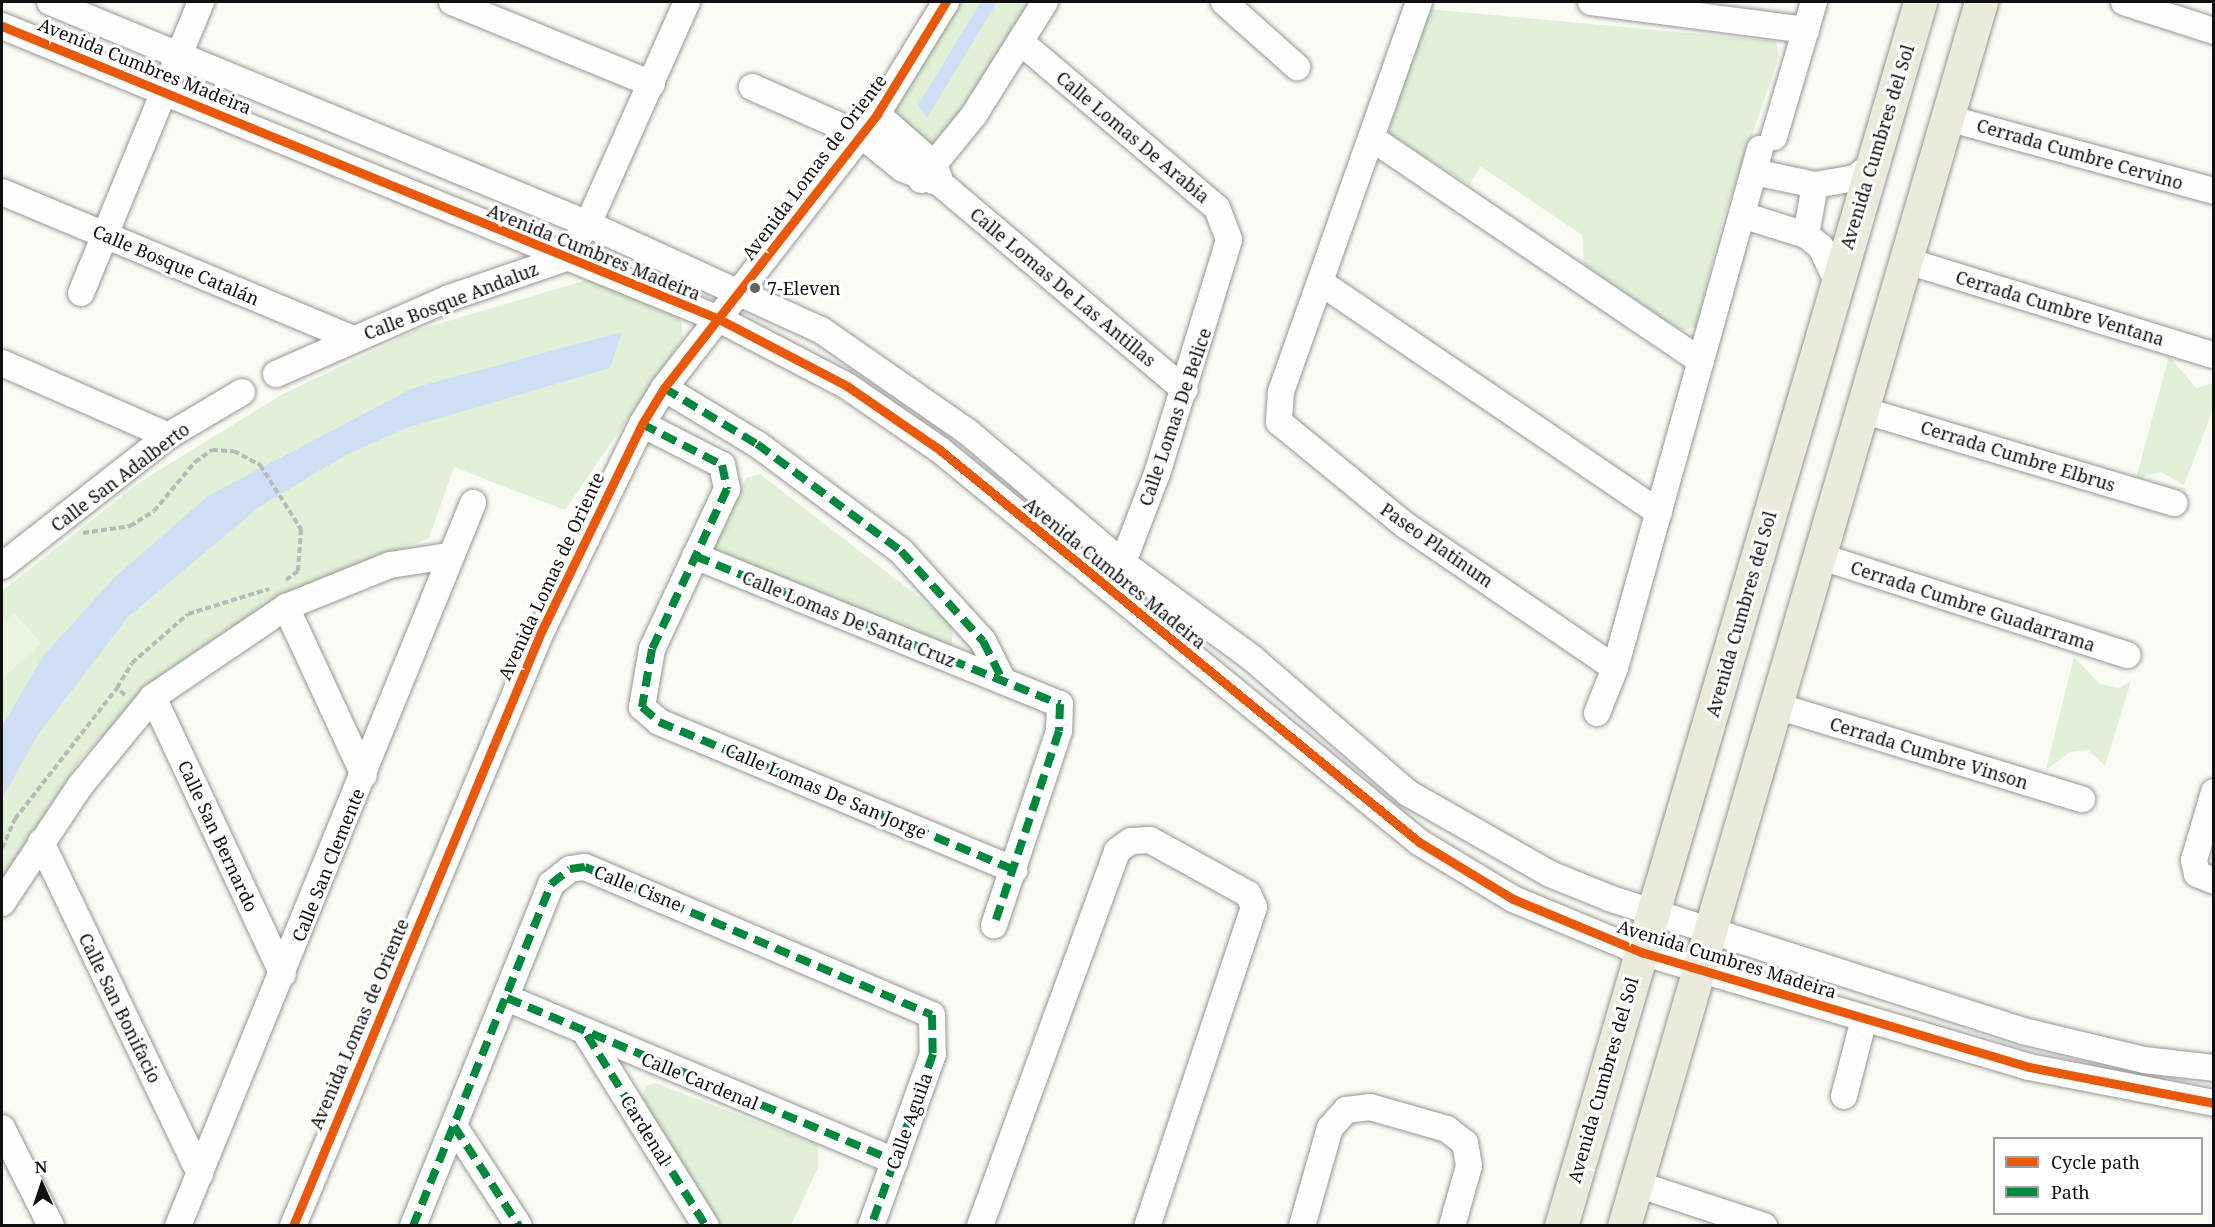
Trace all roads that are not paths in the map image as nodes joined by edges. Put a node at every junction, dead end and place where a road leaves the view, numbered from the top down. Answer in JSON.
{"nodes":[{"id":1,"x":50,"y":2,"type":"edge"},
{"id":2,"x":201,"y":2,"type":"edge"},
{"id":3,"x":452,"y":2,"type":"edge"},
{"id":4,"x":687,"y":2,"type":"edge"},
{"id":5,"x":945,"y":2,"type":"edge"},
{"id":6,"x":1045,"y":2,"type":"edge"},
{"id":7,"x":1224,"y":2,"type":"edge"},
{"id":8,"x":1419,"y":2,"type":"edge"},
{"id":9,"x":1592,"y":2,"type":"edge"},
{"id":10,"x":1814,"y":2,"type":"edge"},
{"id":11,"x":1920,"y":2,"type":"edge"},
{"id":12,"x":1981,"y":2,"type":"edge"},
{"id":13,"x":2124,"y":2,"type":"edge"},
{"id":14,"x":1247,"y":10,"type":"edge"},
{"id":15,"x":2,"y":26,"type":"edge"},
{"id":16,"x":1806,"y":30,"type":"junction"},
{"id":17,"x":2214,"y":31,"type":"edge"},
{"id":18,"x":1023,"y":44,"type":"junction"},
{"id":19,"x":181,"y":54,"type":"junction"},
{"id":20,"x":1297,"y":68,"type":"dead end"},
{"id":21,"x":652,"y":84,"type":"junction"},
{"id":22,"x":752,"y":87,"type":"dead end"},
{"id":23,"x":166,"y":90,"type":"junction"},
{"id":24,"x":878,"y":114,"type":"junction"},
{"id":25,"x":1947,"y":118,"type":"junction"},
{"id":26,"x":861,"y":135,"type":"junction"},
{"id":27,"x":1373,"y":139,"type":"junction"},
{"id":28,"x":1763,"y":153,"type":"junction"},
{"id":29,"x":1871,"y":166,"type":"junction"},
{"id":30,"x":932,"y":176,"type":"junction"},
{"id":31,"x":1815,"y":185,"type":"junction"},
{"id":32,"x":2,"y":192,"type":"edge"},
{"id":33,"x":2214,"y":192,"type":"edge"},
{"id":34,"x":1742,"y":215,"type":"junction"},
{"id":35,"x":588,"y":224,"type":"junction"},
{"id":36,"x":104,"y":235,"type":"junction"},
{"id":37,"x":1806,"y":235,"type":"junction"},
{"id":38,"x":1229,"y":240,"type":"joint"},
{"id":39,"x":563,"y":260,"type":"junction"},
{"id":40,"x":1907,"y":261,"type":"junction"},
{"id":41,"x":1837,"y":281,"type":"junction"},
{"id":42,"x":1320,"y":282,"type":"junction"},
{"id":43,"x":743,"y":290,"type":"junction"},
{"id":44,"x":81,"y":293,"type":"dead end"},
{"id":45,"x":719,"y":319,"type":"junction"},
{"id":46,"x":351,"y":338,"type":"junction"},
{"id":47,"x":2213,"y":356,"type":"edge"},
{"id":48,"x":1701,"y":361,"type":"junction"},
{"id":49,"x":2,"y":363,"type":"edge"},
{"id":50,"x":276,"y":374,"type":"dead end"},
{"id":51,"x":664,"y":388,"type":"junction"},
{"id":52,"x":1185,"y":390,"type":"junction"},
{"id":53,"x":242,"y":392,"type":"dead end"},
{"id":54,"x":1862,"y":410,"type":"junction"},
{"id":55,"x":642,"y":424,"type":"junction"},
{"id":56,"x":168,"y":436,"type":"junction"},
{"id":57,"x":473,"y":503,"type":"dead end"},
{"id":58,"x":2174,"y":503,"type":"dead end"},
{"id":59,"x":1659,"y":512,"type":"junction"},
{"id":60,"x":449,"y":556,"type":"junction"},
{"id":61,"x":695,"y":556,"type":"junction"},
{"id":62,"x":1819,"y":556,"type":"junction"},
{"id":63,"x":1124,"y":564,"type":"junction"},
{"id":64,"x":2,"y":566,"type":"edge"},
{"id":65,"x":1110,"y":592,"type":"junction"},
{"id":66,"x":286,"y":607,"type":"junction"},
{"id":67,"x":2127,"y":656,"type":"dead end"},
{"id":68,"x":1615,"y":668,"type":"junction"},
{"id":69,"x":1003,"y":681,"type":"junction"},
{"id":70,"x":146,"y":705,"type":"junction"},
{"id":71,"x":1777,"y":706,"type":"junction"},
{"id":72,"x":1598,"y":713,"type":"dead end"},
{"id":73,"x":364,"y":775,"type":"junction"},
{"id":74,"x":2214,"y":792,"type":"edge"},
{"id":75,"x":2082,"y":799,"type":"dead end"},
{"id":76,"x":41,"y":842,"type":"junction"},
{"id":77,"x":1014,"y":870,"type":"junction"},
{"id":78,"x":2205,"y":878,"type":"edge"},
{"id":79,"x":2,"y":903,"type":"edge"},
{"id":80,"x":1653,"y":912,"type":"junction"},
{"id":81,"x":994,"y":925,"type":"dead end"},
{"id":82,"x":1711,"y":929,"type":"junction"},
{"id":83,"x":1641,"y":952,"type":"junction"},
{"id":84,"x":1698,"y":969,"type":"junction"},
{"id":85,"x":283,"y":974,"type":"junction"},
{"id":86,"x":507,"y":998,"type":"junction"},
{"id":87,"x":932,"y":1015,"type":"joint"},
{"id":88,"x":1864,"y":1018,"type":"junction"},
{"id":89,"x":586,"y":1035,"type":"junction"},
{"id":90,"x":2041,"y":1035,"type":"junction"},
{"id":91,"x":2029,"y":1067,"type":"junction"},
{"id":92,"x":2214,"y":1068,"type":"edge"},
{"id":93,"x":1844,"y":1096,"type":"dead end"},
{"id":94,"x":2214,"y":1103,"type":"edge"},
{"id":95,"x":454,"y":1126,"type":"junction"},
{"id":96,"x":2,"y":1128,"type":"edge"},
{"id":97,"x":895,"y":1161,"type":"junction"},
{"id":98,"x":200,"y":1174,"type":"junction"},
{"id":99,"x":1636,"y":1184,"type":"junction"},
{"id":100,"x":51,"y":1226,"type":"edge"},
{"id":101,"x":178,"y":1226,"type":"edge"},
{"id":102,"x":293,"y":1226,"type":"edge"},
{"id":103,"x":413,"y":1226,"type":"edge"},
{"id":104,"x":519,"y":1226,"type":"edge"},
{"id":105,"x":706,"y":1226,"type":"edge"},
{"id":106,"x":872,"y":1226,"type":"edge"},
{"id":107,"x":980,"y":1226,"type":"edge"},
{"id":108,"x":1147,"y":1226,"type":"edge"},
{"id":109,"x":1302,"y":1226,"type":"edge"},
{"id":110,"x":1452,"y":1226,"type":"edge"},
{"id":111,"x":1561,"y":1226,"type":"edge"},
{"id":112,"x":1624,"y":1226,"type":"edge"},
{"id":113,"x":1764,"y":1226,"type":"edge"}],
"edges":[{"from":1,"to":19,"type":"street","name":"Avenida Cumbres Madeira"},
{"from":2,"to":19,"type":"street"},
{"from":3,"to":21,"type":"street"},
{"from":4,"to":21,"type":"street","name":"Calle Bosque Andaluz"},
{"from":5,"to":24,"type":"street","name":"Avenida Lomas de Oriente"},
{"from":6,"to":18,"type":"street"},
{"from":7,"to":14,"type":"street"},
{"from":8,"to":27,"type":"street"},
{"from":9,"to":16,"type":"street"},
{"from":10,"to":16,"type":"street"},
{"from":11,"to":29,"type":"main road","name":"Avenida Cumbres del Sol"},
{"from":12,"to":25,"type":"main road"},
{"from":13,"to":17,"type":"street"},
{"from":14,"to":20,"type":"street"},
{"from":15,"to":23,"type":"street","name":"Avenida Cumbres Madeira"},
{"from":16,"to":28,"type":"street"},
{"from":18,"to":30,"type":"street"},
{"from":18,"to":38,"type":"street","name":"Calle Lomas De Arabia"},
{"from":19,"to":23,"type":"street"},
{"from":19,"to":35,"type":"street","name":"Avenida Cumbres Madeira"},
{"from":21,"to":35,"type":"street","name":"Calle Bosque Andaluz"},
{"from":22,"to":26,"type":"street","name":"Calle Lomas De Las Antillas"},
{"from":23,"to":36,"type":"street"},
{"from":23,"to":39,"type":"street","name":"Avenida Cumbres Madeira"},
{"from":24,"to":26,"type":"street","name":"Avenida Lomas de Oriente"},
{"from":24,"to":30,"type":"street","name":"Calle Lomas De Las Antillas"},
{"from":25,"to":33,"type":"street","name":"Cerrada Cumbre Cervino"},
{"from":25,"to":40,"type":"main road"},
{"from":26,"to":30,"type":"street","name":"Calle Lomas De Las Antillas"},
{"from":26,"to":43,"type":"street","name":"Avenida Lomas de Oriente"},
{"from":27,"to":42,"type":"street"},
{"from":27,"to":48,"type":"street"},
{"from":28,"to":31,"type":"street"},
{"from":28,"to":34,"type":"street"},
{"from":29,"to":31,"type":"street"},
{"from":29,"to":41,"type":"main road","name":"Avenida Cumbres del Sol"},
{"from":30,"to":52,"type":"street","name":"Calle Lomas De Las Antillas"},
{"from":31,"to":37,"type":"street"},
{"from":32,"to":36,"type":"street","name":"Calle Bosque Catalán"},
{"from":34,"to":37,"type":"street"},
{"from":34,"to":48,"type":"street"},
{"from":35,"to":39,"type":"street","name":"Calle Bosque Andaluz"},
{"from":35,"to":43,"type":"street","name":"Avenida Cumbres Madeira"},
{"from":36,"to":44,"type":"street"},
{"from":36,"to":46,"type":"street","name":"Calle Bosque Catalán"},
{"from":37,"to":41,"type":"street"},
{"from":38,"to":52,"type":"street","name":"Calle Lomas De Belice"},
{"from":39,"to":45,"type":"street","name":"Avenida Cumbres Madeira"},
{"from":39,"to":46,"type":"street","name":"Calle Bosque Andaluz"},
{"from":40,"to":47,"type":"street","name":"Cerrada Cumbre Ventana"},
{"from":40,"to":54,"type":"main road"},
{"from":41,"to":80,"type":"main road","name":"Avenida Cumbres del Sol"},
{"from":42,"to":59,"type":"street"},
{"from":42,"to":68,"type":"street","name":"Paseo Platinum"},
{"from":43,"to":45,"type":"street","name":"Avenida Lomas de Oriente"},
{"from":43,"to":63,"type":"street","name":"Avenida Cumbres Madeira"},
{"from":45,"to":51,"type":"street","name":"Avenida Lomas de Oriente"},
{"from":45,"to":65,"type":"street","name":"Avenida Cumbres Madeira"},
{"from":46,"to":50,"type":"street","name":"Calle Bosque Andaluz"},
{"from":48,"to":59,"type":"street"},
{"from":49,"to":56,"type":"street"},
{"from":51,"to":55,"type":"street","name":"Avenida Lomas de Oriente"},
{"from":51,"to":69,"type":"street","name":"Calle Lomas De Santa Cruz"},
{"from":52,"to":63,"type":"street","name":"Calle Lomas De Belice"},
{"from":53,"to":56,"type":"street","name":"Calle San Adalberto"},
{"from":54,"to":58,"type":"street","name":"Cerrada Cumbre Elbrus"},
{"from":54,"to":62,"type":"main road"},
{"from":55,"to":61,"type":"street"},
{"from":55,"to":102,"type":"street","name":"Avenida Lomas de Oriente"},
{"from":56,"to":64,"type":"street","name":"Calle San Adalberto"},
{"from":57,"to":60,"type":"street","name":"Calle San Clemente"},
{"from":59,"to":68,"type":"street"},
{"from":60,"to":66,"type":"street"},
{"from":60,"to":73,"type":"street","name":"Calle San Clemente"},
{"from":61,"to":69,"type":"street","name":"Calle Lomas De Santa Cruz"},
{"from":61,"to":77,"type":"street","name":"Calle Lomas De San Jorge"},
{"from":62,"to":67,"type":"street","name":"Cerrada Cumbre Guadarrama"},
{"from":62,"to":71,"type":"main road"},
{"from":63,"to":65,"type":"street","name":"Calle Lomas De Belice"},
{"from":63,"to":80,"type":"street","name":"Avenida Cumbres Madeira"},
{"from":65,"to":83,"type":"street","name":"Avenida Cumbres Madeira"},
{"from":66,"to":70,"type":"street"},
{"from":66,"to":73,"type":"street"},
{"from":68,"to":72,"type":"street"},
{"from":69,"to":77,"type":"street","name":"Calle Lomas De Santa Cruz"},
{"from":70,"to":76,"type":"street"},
{"from":70,"to":85,"type":"street","name":"Calle San Bernardo"},
{"from":71,"to":75,"type":"street","name":"Cerrada Cumbre Vinson"},
{"from":71,"to":82,"type":"main road"},
{"from":73,"to":85,"type":"street","name":"Calle San Clemente"},
{"from":74,"to":78,"type":"street"},
{"from":76,"to":79,"type":"street"},
{"from":76,"to":98,"type":"street","name":"Calle San Bonifacio"},
{"from":77,"to":81,"type":"street"},
{"from":80,"to":82,"type":"street","name":"Avenida Cumbres Madeira"},
{"from":80,"to":83,"type":"main road","name":"Avenida Cumbres del Sol"},
{"from":82,"to":84,"type":"main road"},
{"from":82,"to":90,"type":"street","name":"Avenida Cumbres Madeira"},
{"from":83,"to":84,"type":"street","name":"Avenida Cumbres Madeira"},
{"from":83,"to":111,"type":"main road","name":"Avenida Cumbres del Sol"},
{"from":84,"to":88,"type":"street","name":"Avenida Cumbres Madeira"},
{"from":84,"to":99,"type":"main road"},
{"from":85,"to":98,"type":"street","name":"Calle San Clemente"},
{"from":86,"to":87,"type":"street","name":"Calle Cisne"},
{"from":86,"to":89,"type":"street","name":"Calle Cardenal"},
{"from":86,"to":95,"type":"street","name":"Calle Cisne"},
{"from":87,"to":97,"type":"street","name":"Calle Aguila"},
{"from":88,"to":91,"type":"street","name":"Avenida Cumbres Madeira"},
{"from":88,"to":93,"type":"street"},
{"from":89,"to":97,"type":"street","name":"Calle Cardenal"},
{"from":89,"to":105,"type":"street","name":"Cardenal"},
{"from":90,"to":91,"type":"street"},
{"from":90,"to":92,"type":"street","name":"Avenida Cumbres Madeira"},
{"from":91,"to":94,"type":"street","name":"Avenida Cumbres Madeira"},
{"from":95,"to":103,"type":"street","name":"Calle Cisne"},
{"from":95,"to":104,"type":"street"},
{"from":96,"to":100,"type":"street"},
{"from":97,"to":106,"type":"street","name":"Calle Aguila"},
{"from":98,"to":101,"type":"street","name":"Calle San Clemente"},
{"from":99,"to":112,"type":"main road"},
{"from":99,"to":113,"type":"street"},
{"from":107,"to":108,"type":"street"},
{"from":109,"to":110,"type":"street"}]}
